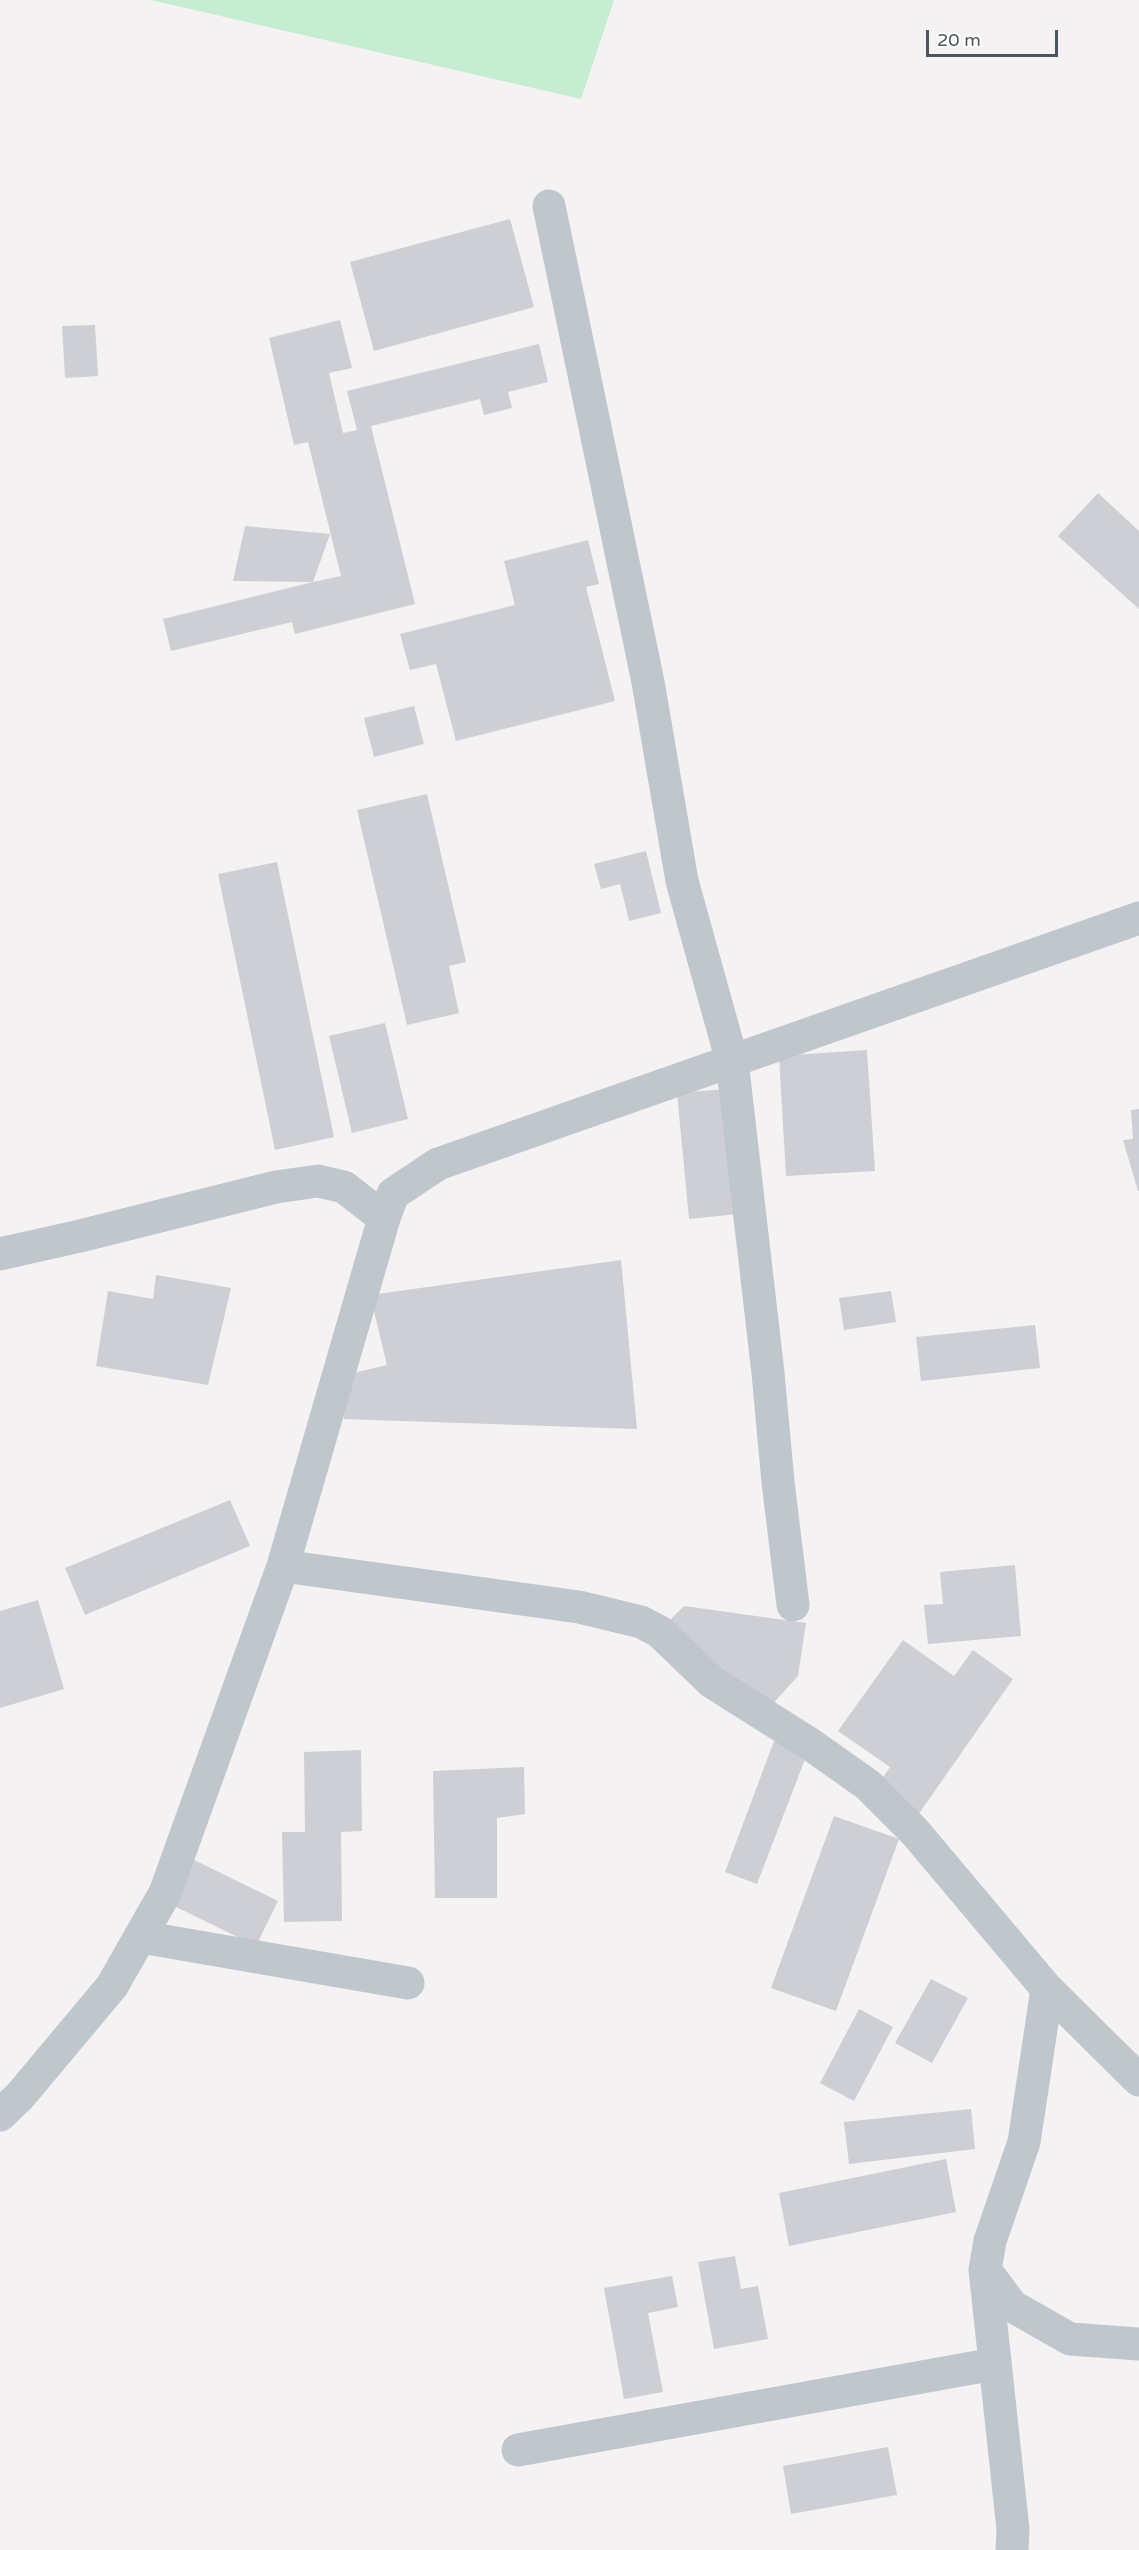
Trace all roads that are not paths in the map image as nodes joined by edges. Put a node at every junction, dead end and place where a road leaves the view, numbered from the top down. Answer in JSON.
{"nodes":[{"id":1,"x":549,"y":206,"type":"dead end"},
{"id":2,"x":1139,"y":918,"type":"edge"},
{"id":3,"x":732,"y":1061,"type":"junction"},
{"id":4,"x":384,"y":1218,"type":"junction"},
{"id":5,"x":0,"y":1254,"type":"edge"},
{"id":6,"x":283,"y":1566,"type":"junction"},
{"id":7,"x":793,"y":1605,"type":"dead end"},
{"id":8,"x":141,"y":1937,"type":"junction"},
{"id":9,"x":408,"y":1983,"type":"dead end"},
{"id":10,"x":1047,"y":1989,"type":"junction"},
{"id":11,"x":1139,"y":2080,"type":"edge"},
{"id":12,"x":0,"y":2115,"type":"edge"},
{"id":13,"x":985,"y":2270,"type":"junction"},
{"id":14,"x":1139,"y":2344,"type":"edge"},
{"id":15,"x":994,"y":2364,"type":"junction"},
{"id":16,"x":518,"y":2450,"type":"dead end"},
{"id":17,"x":1012,"y":2550,"type":"edge"}],
"edges":[{"from":1,"to":3,"type":"street"},
{"from":2,"to":3,"type":"street"},
{"from":3,"to":4,"type":"street"},
{"from":3,"to":7,"type":"street"},
{"from":4,"to":5,"type":"street"},
{"from":4,"to":6,"type":"street"},
{"from":6,"to":8,"type":"street"},
{"from":6,"to":10,"type":"street"},
{"from":8,"to":9,"type":"street"},
{"from":8,"to":12,"type":"street"},
{"from":10,"to":11,"type":"street"},
{"from":10,"to":13,"type":"street"},
{"from":13,"to":14,"type":"street"},
{"from":13,"to":15,"type":"street"},
{"from":15,"to":16,"type":"street"},
{"from":15,"to":17,"type":"street"}]}
